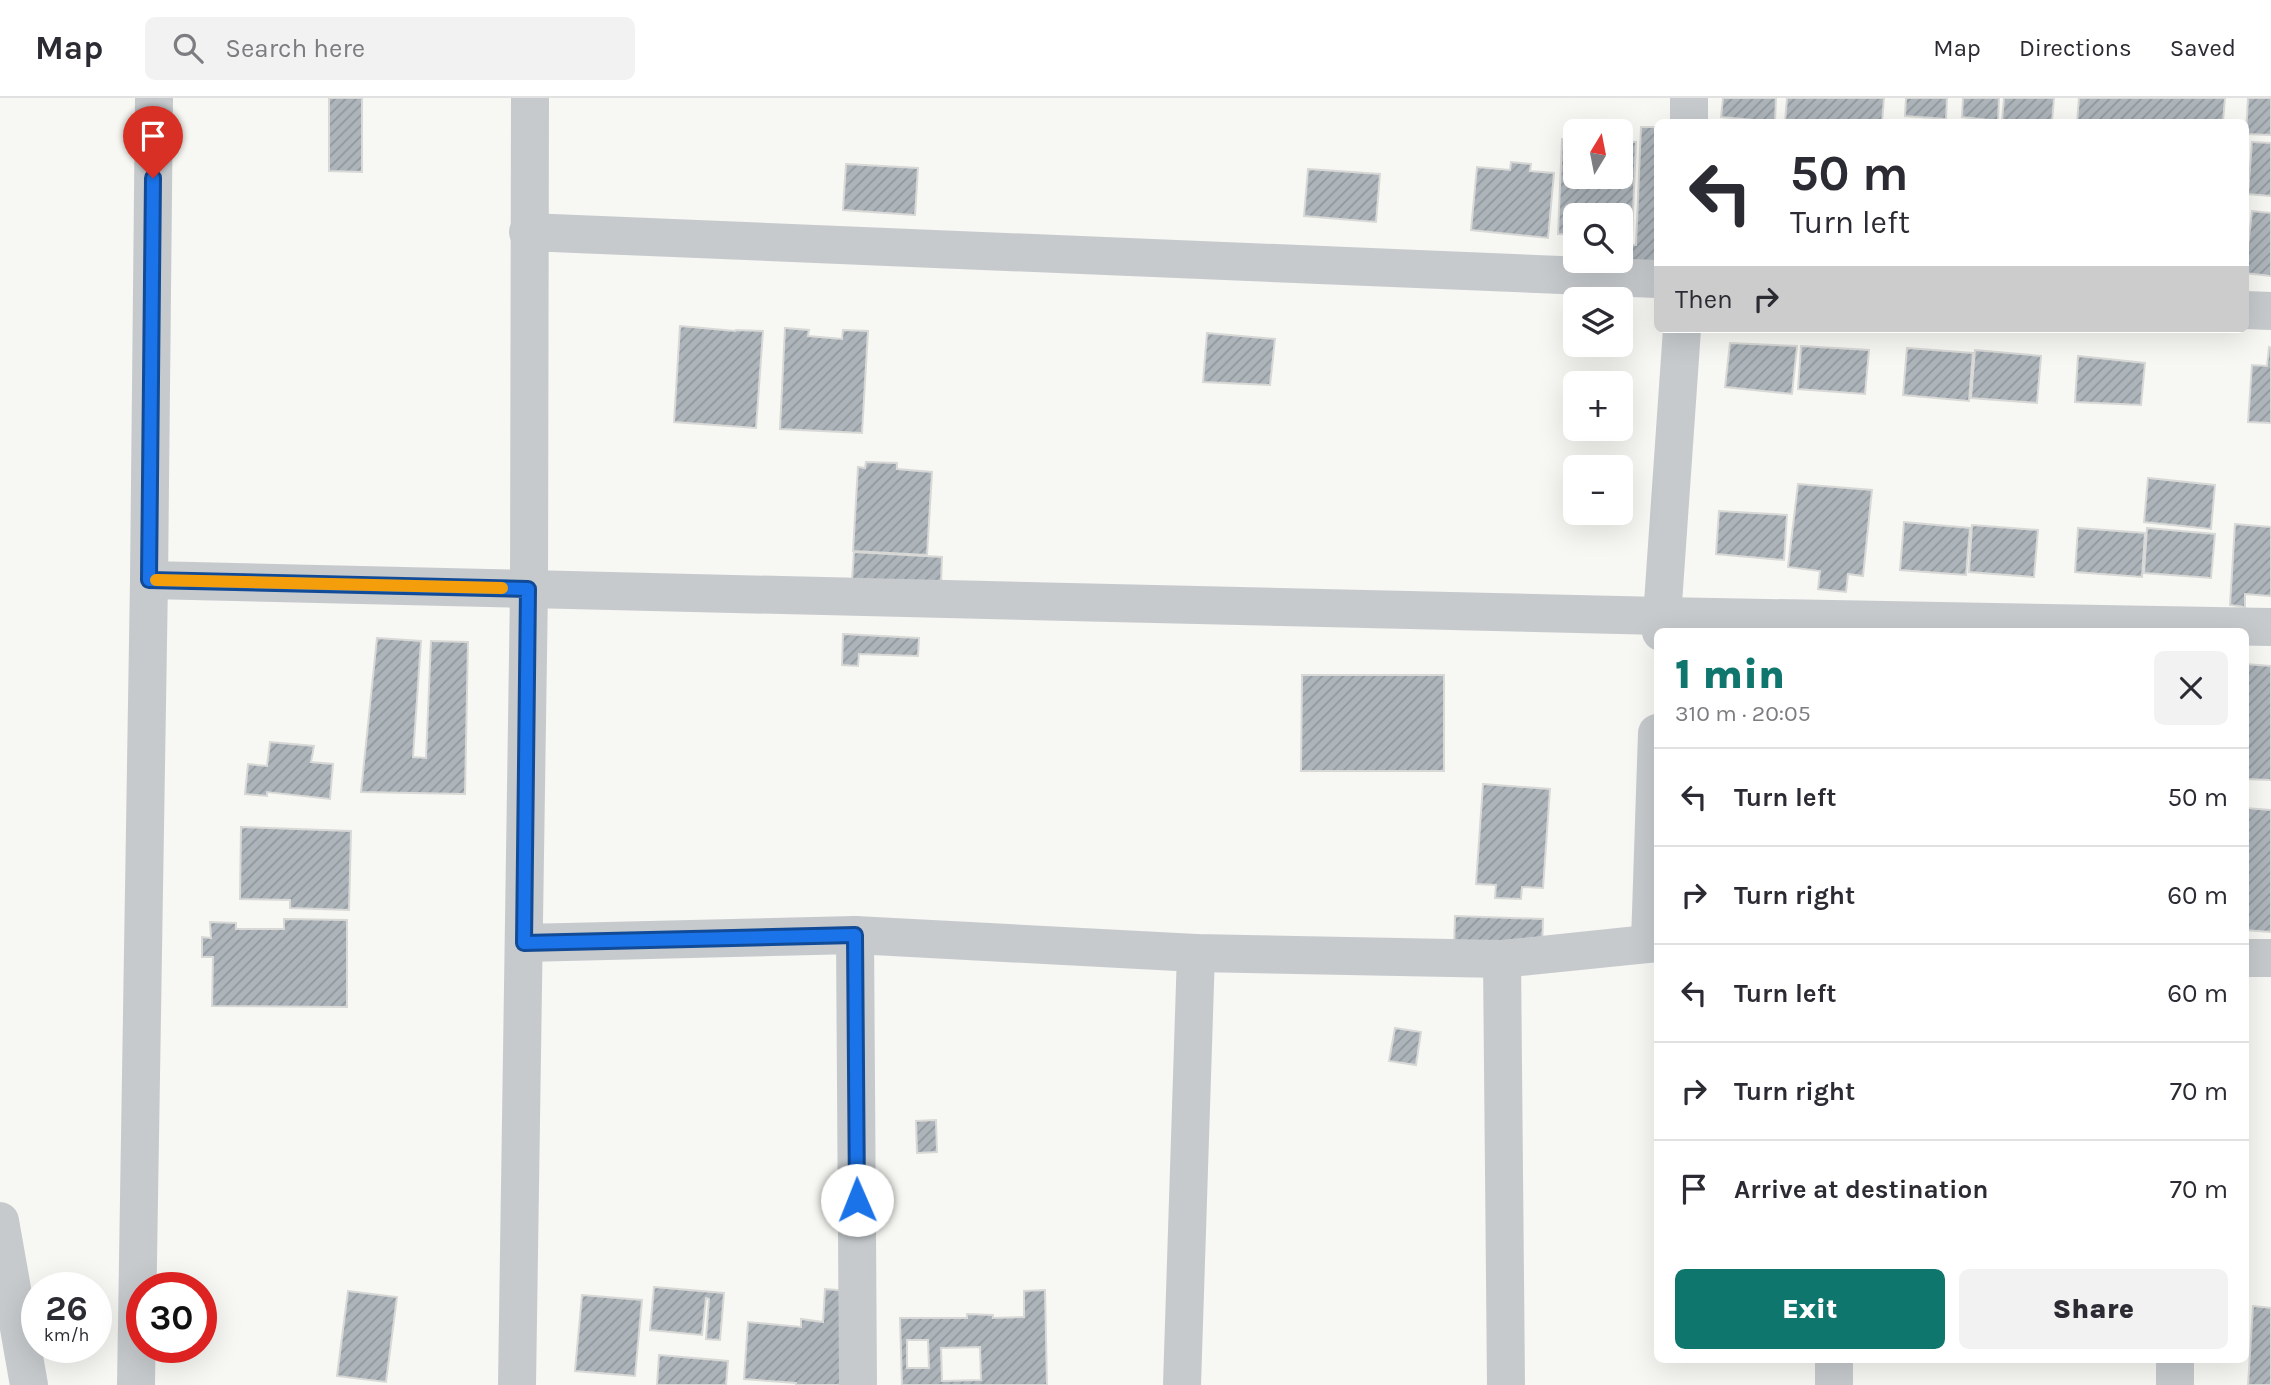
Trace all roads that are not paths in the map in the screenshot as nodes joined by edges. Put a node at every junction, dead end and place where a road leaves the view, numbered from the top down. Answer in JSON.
{"nodes":[{"id":1,"x":154,"y":98,"type":"edge"},
{"id":2,"x":530,"y":98,"type":"edge"},
{"id":3,"x":1689,"y":98,"type":"edge"},
{"id":4,"x":1689,"y":119,"type":"edge"},
{"id":5,"x":528,"y":232,"type":"junction"},
{"id":6,"x":1654,"y":279,"type":"edge"},
{"id":7,"x":2249,"y":310,"type":"edge"},
{"id":8,"x":2271,"y":311,"type":"edge"},
{"id":9,"x":1682,"y":333,"type":"edge"},
{"id":10,"x":149,"y":580,"type":"junction"},
{"id":11,"x":528,"y":589,"type":"junction"},
{"id":12,"x":1661,"y":624,"type":"edge"},
{"id":13,"x":2271,"y":627,"type":"edge"},
{"id":14,"x":855,"y":935,"type":"junction"},
{"id":15,"x":1654,"y":942,"type":"edge"},
{"id":16,"x":524,"y":943,"type":"junction"},
{"id":17,"x":1196,"y":953,"type":"junction"},
{"id":18,"x":2249,"y":958,"type":"edge"},
{"id":19,"x":2271,"y":958,"type":"edge"},
{"id":20,"x":1502,"y":959,"type":"junction"},
{"id":21,"x":0,"y":1222,"type":"edge"},
{"id":22,"x":1834,"y":1363,"type":"edge"},
{"id":23,"x":2175,"y":1363,"type":"edge"},
{"id":24,"x":29,"y":1385,"type":"edge"},
{"id":25,"x":136,"y":1385,"type":"edge"},
{"id":26,"x":517,"y":1385,"type":"edge"},
{"id":27,"x":858,"y":1385,"type":"edge"},
{"id":28,"x":1182,"y":1385,"type":"edge"},
{"id":29,"x":1506,"y":1385,"type":"edge"},
{"id":30,"x":1834,"y":1385,"type":"edge"},
{"id":31,"x":2175,"y":1385,"type":"edge"}],
"edges":[{"from":1,"to":10,"type":"street"},
{"from":2,"to":5,"type":"street"},
{"from":3,"to":4,"type":"street"},
{"from":5,"to":6,"type":"street"},
{"from":5,"to":11,"type":"street"},
{"from":7,"to":8,"type":"street"},
{"from":9,"to":12,"type":"street"},
{"from":10,"to":11,"type":"street"},
{"from":10,"to":25,"type":"street"},
{"from":11,"to":12,"type":"street"},
{"from":11,"to":16,"type":"street"},
{"from":12,"to":13,"type":"street"},
{"from":14,"to":16,"type":"street"},
{"from":14,"to":17,"type":"street"},
{"from":14,"to":27,"type":"street"},
{"from":15,"to":20,"type":"street"},
{"from":16,"to":26,"type":"street"},
{"from":17,"to":20,"type":"street"},
{"from":17,"to":28,"type":"street"},
{"from":18,"to":19,"type":"street"},
{"from":20,"to":29,"type":"street"},
{"from":21,"to":24,"type":"street"},
{"from":22,"to":30,"type":"street"},
{"from":23,"to":31,"type":"street"}]}
